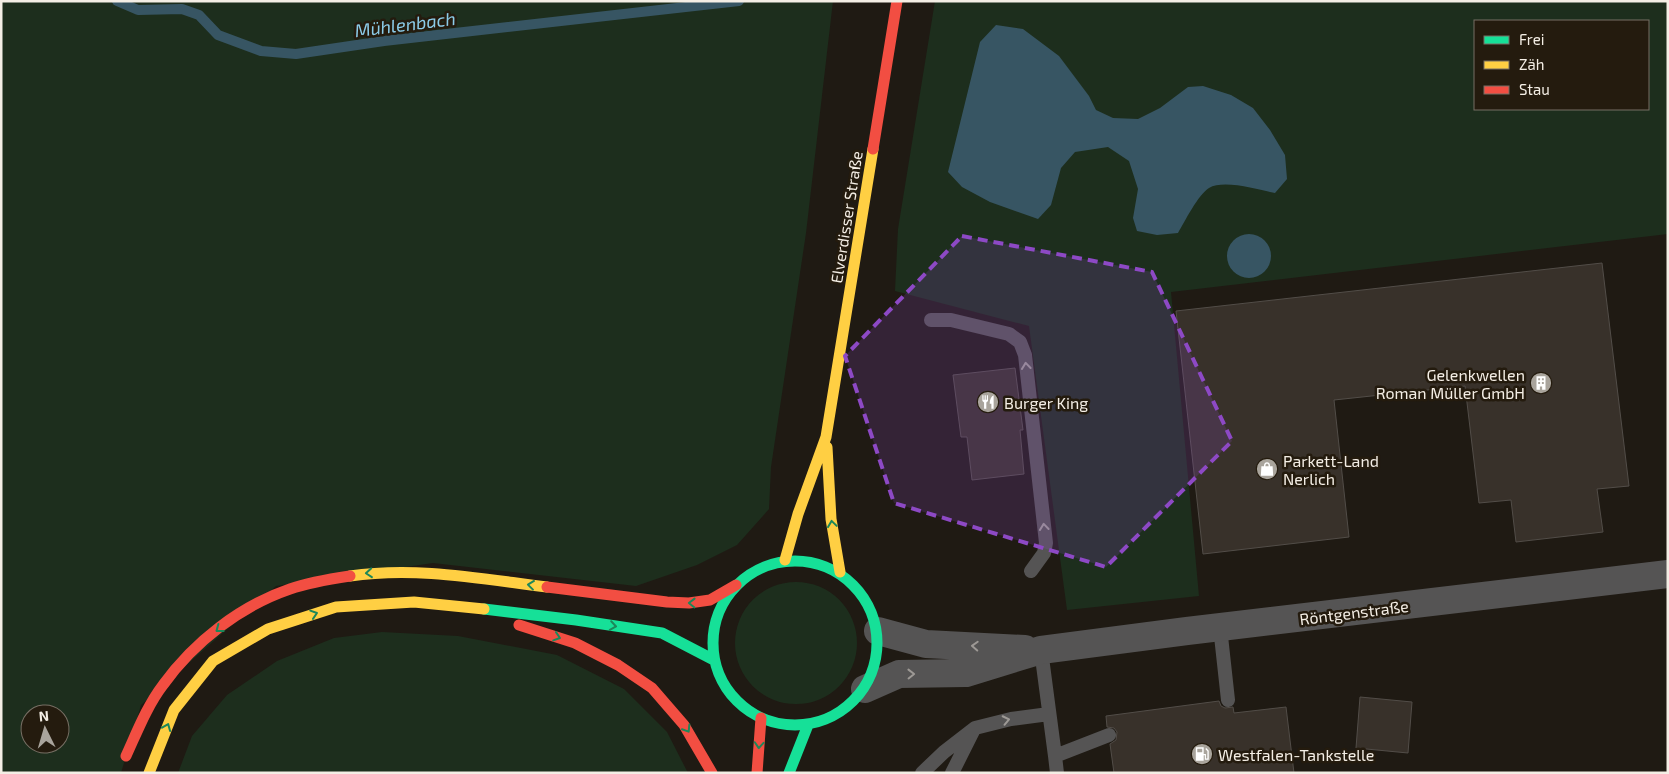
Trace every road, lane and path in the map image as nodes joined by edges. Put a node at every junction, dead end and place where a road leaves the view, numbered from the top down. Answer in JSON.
{"nodes":[{"id":1,"x":897,"y":1,"type":"edge"},
{"id":2,"x":931,"y":320,"type":"dead end"},
{"id":3,"x":826,"y":437,"type":"junction"},
{"id":4,"x":785,"y":560,"type":"junction"},
{"id":5,"x":1030,"y":571,"type":"dead end"},
{"id":6,"x":840,"y":572,"type":"junction"},
{"id":7,"x":1668,"y":574,"type":"edge"},
{"id":8,"x":736,"y":584,"type":"junction"},
{"id":9,"x":443,"y":604,"type":"junction"},
{"id":10,"x":1220,"y":626,"type":"junction"},
{"id":11,"x":878,"y":631,"type":"junction"},
{"id":12,"x":1041,"y":650,"type":"junction"},
{"id":13,"x":714,"y":660,"type":"junction"},
{"id":14,"x":865,"y":689,"type":"junction"},
{"id":15,"x":1228,"y":700,"type":"dead end"},
{"id":16,"x":1049,"y":714,"type":"junction"},
{"id":17,"x":761,"y":718,"type":"junction"},
{"id":18,"x":808,"y":725,"type":"junction"},
{"id":19,"x":975,"y":728,"type":"junction"},
{"id":20,"x":1109,"y":735,"type":"dead end"},
{"id":21,"x":126,"y":756,"type":"dead end"},
{"id":22,"x":1055,"y":756,"type":"junction"},
{"id":23,"x":149,"y":773,"type":"edge"},
{"id":24,"x":712,"y":773,"type":"edge"},
{"id":25,"x":757,"y":773,"type":"edge"},
{"id":26,"x":789,"y":773,"type":"edge"},
{"id":27,"x":922,"y":773,"type":"edge"},
{"id":28,"x":952,"y":773,"type":"edge"},
{"id":29,"x":1057,"y":773,"type":"edge"}],
"edges":[{"from":1,"to":3,"type":"main road","name":"Elverdisser Straße"},
{"from":5,"to":2,"type":"lane","one_way":true},
{"from":3,"to":4,"type":"main road","name":"Elverdisser Straße"},
{"from":6,"to":3,"type":"main road","name":"Elverdisser Straße","one_way":true},
{"from":4,"to":6,"type":"main road"},
{"from":4,"to":8,"type":"main road"},
{"from":6,"to":11,"type":"main road"},
{"from":7,"to":10,"type":"street","name":"Röntgenstraße"},
{"from":8,"to":13,"type":"main road"},
{"from":8,"to":21,"type":"main road","one_way":true},
{"from":9,"to":13,"type":"main road","one_way":true},
{"from":23,"to":9,"type":"main road","one_way":true},
{"from":9,"to":24,"type":"main road","one_way":true},
{"from":10,"to":12,"type":"street","name":"Röntgenstraße"},
{"from":10,"to":15,"type":"lane"},
{"from":12,"to":11,"type":"street","name":"Röntgenstraße","one_way":true},
{"from":11,"to":14,"type":"main road"},
{"from":14,"to":12,"type":"street","name":"Röntgenstraße","one_way":true},
{"from":12,"to":16,"type":"lane"},
{"from":13,"to":17,"type":"main road"},
{"from":14,"to":18,"type":"main road"},
{"from":19,"to":16,"type":"lane","one_way":true},
{"from":16,"to":22,"type":"lane"},
{"from":17,"to":18,"type":"main road"},
{"from":17,"to":25,"type":"main road","one_way":true},
{"from":18,"to":26,"type":"main road"},
{"from":19,"to":27,"type":"lane"},
{"from":19,"to":28,"type":"lane"},
{"from":20,"to":22,"type":"lane"},
{"from":22,"to":29,"type":"lane"}]}
